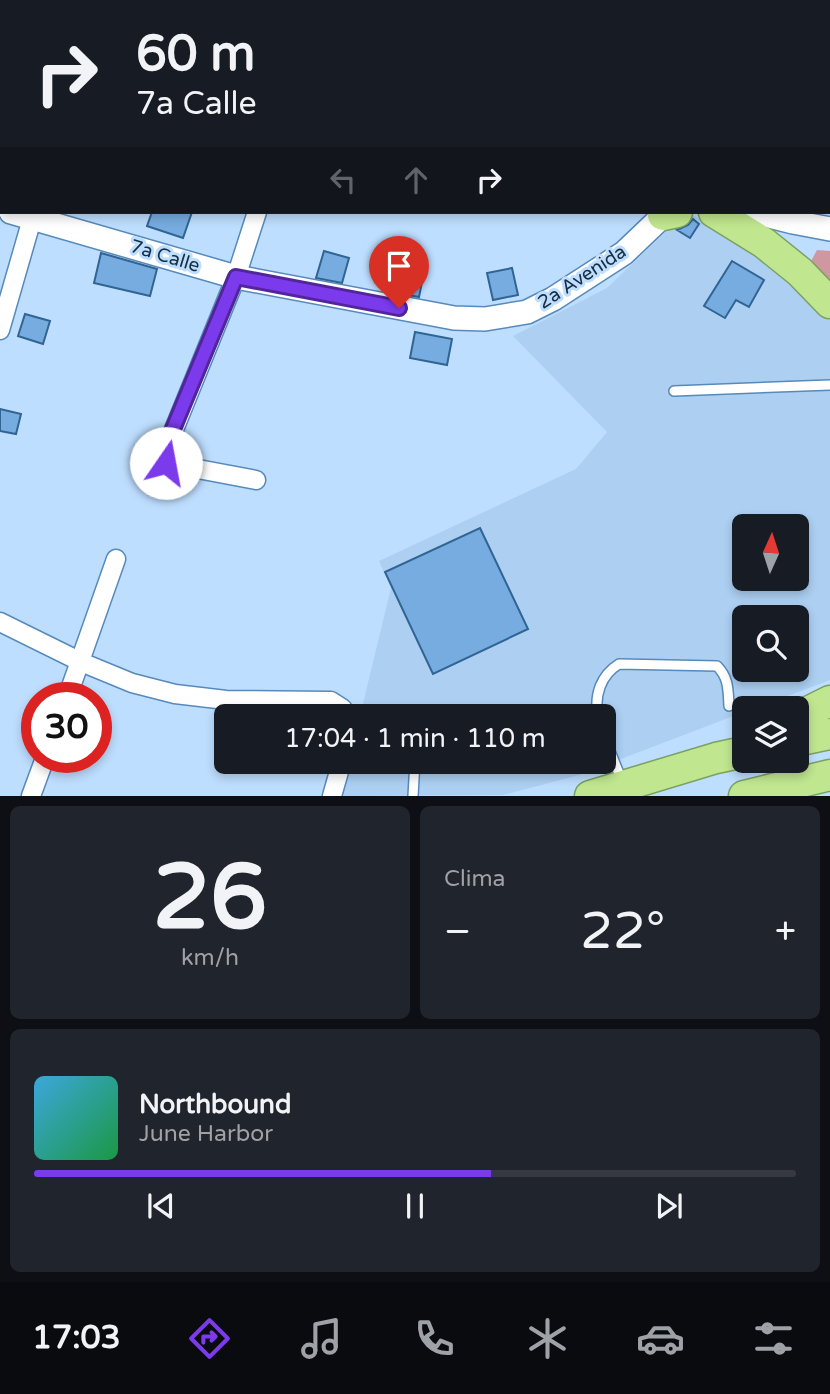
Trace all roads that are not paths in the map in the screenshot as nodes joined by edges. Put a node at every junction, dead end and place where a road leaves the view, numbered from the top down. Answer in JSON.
{"nodes":[{"id":1,"x":26,"y":214,"type":"edge"},
{"id":2,"x":29,"y":214,"type":"edge"},
{"id":3,"x":256,"y":214,"type":"edge"},
{"id":4,"x":668,"y":214,"type":"edge"},
{"id":5,"x":712,"y":214,"type":"edge"},
{"id":6,"x":760,"y":214,"type":"edge"},
{"id":7,"x":830,"y":229,"type":"edge"},
{"id":8,"x":236,"y":277,"type":"junction"},
{"id":9,"x":830,"y":303,"type":"edge"},
{"id":10,"x":527,"y":312,"type":"joint"},
{"id":11,"x":0,"y":330,"type":"edge"},
{"id":12,"x":830,"y":385,"type":"edge"},
{"id":13,"x":674,"y":391,"type":"dead end"},
{"id":14,"x":256,"y":480,"type":"dead end"},
{"id":15,"x":116,"y":559,"type":"dead end"},
{"id":16,"x":0,"y":622,"type":"edge"},
{"id":17,"x":81,"y":662,"type":"junction"},
{"id":18,"x":73,"y":682,"type":"edge"},
{"id":19,"x":830,"y":701,"type":"edge"},
{"id":20,"x":337,"y":704,"type":"edge"},
{"id":21,"x":596,"y":704,"type":"edge"},
{"id":22,"x":729,"y":706,"type":"dead end"},
{"id":23,"x":809,"y":712,"type":"edge"},
{"id":24,"x":830,"y":734,"type":"edge"},
{"id":25,"x":809,"y":738,"type":"edge"},
{"id":26,"x":730,"y":755,"type":"edge"},
{"id":27,"x":616,"y":766,"type":"edge"},
{"id":28,"x":39,"y":773,"type":"edge"},
{"id":29,"x":338,"y":774,"type":"edge"},
{"id":30,"x":414,"y":774,"type":"edge"},
{"id":31,"x":830,"y":775,"type":"edge"},
{"id":32,"x":624,"y":786,"type":"junction"},
{"id":33,"x":31,"y":796,"type":"edge"},
{"id":34,"x":332,"y":796,"type":"edge"},
{"id":35,"x":413,"y":796,"type":"edge"},
{"id":36,"x":590,"y":796,"type":"edge"},
{"id":37,"x":744,"y":796,"type":"edge"}],
"edges":[{"from":1,"to":11,"type":"street"},
{"from":2,"to":8,"type":"street","name":"7a Calle"},
{"from":3,"to":8,"type":"street"},
{"from":4,"to":10,"type":"street","name":"2a Avenida"},
{"from":5,"to":9,"type":"highway"},
{"from":6,"to":7,"type":"street"},
{"from":8,"to":10,"type":"street","name":"7a Calle"},
{"from":8,"to":14,"type":"street"},
{"from":12,"to":13,"type":"lane"},
{"from":15,"to":17,"type":"street"},
{"from":16,"to":17,"type":"street"},
{"from":17,"to":18,"type":"street"},
{"from":17,"to":20,"type":"street"},
{"from":19,"to":23,"type":"highway"},
{"from":21,"to":22,"type":"lane"},
{"from":24,"to":25,"type":"highway"},
{"from":26,"to":32,"type":"highway"},
{"from":27,"to":32,"type":"lane"},
{"from":28,"to":33,"type":"street"},
{"from":29,"to":34,"type":"street"},
{"from":30,"to":35,"type":"lane"},
{"from":31,"to":37,"type":"highway"},
{"from":32,"to":36,"type":"highway"}]}
